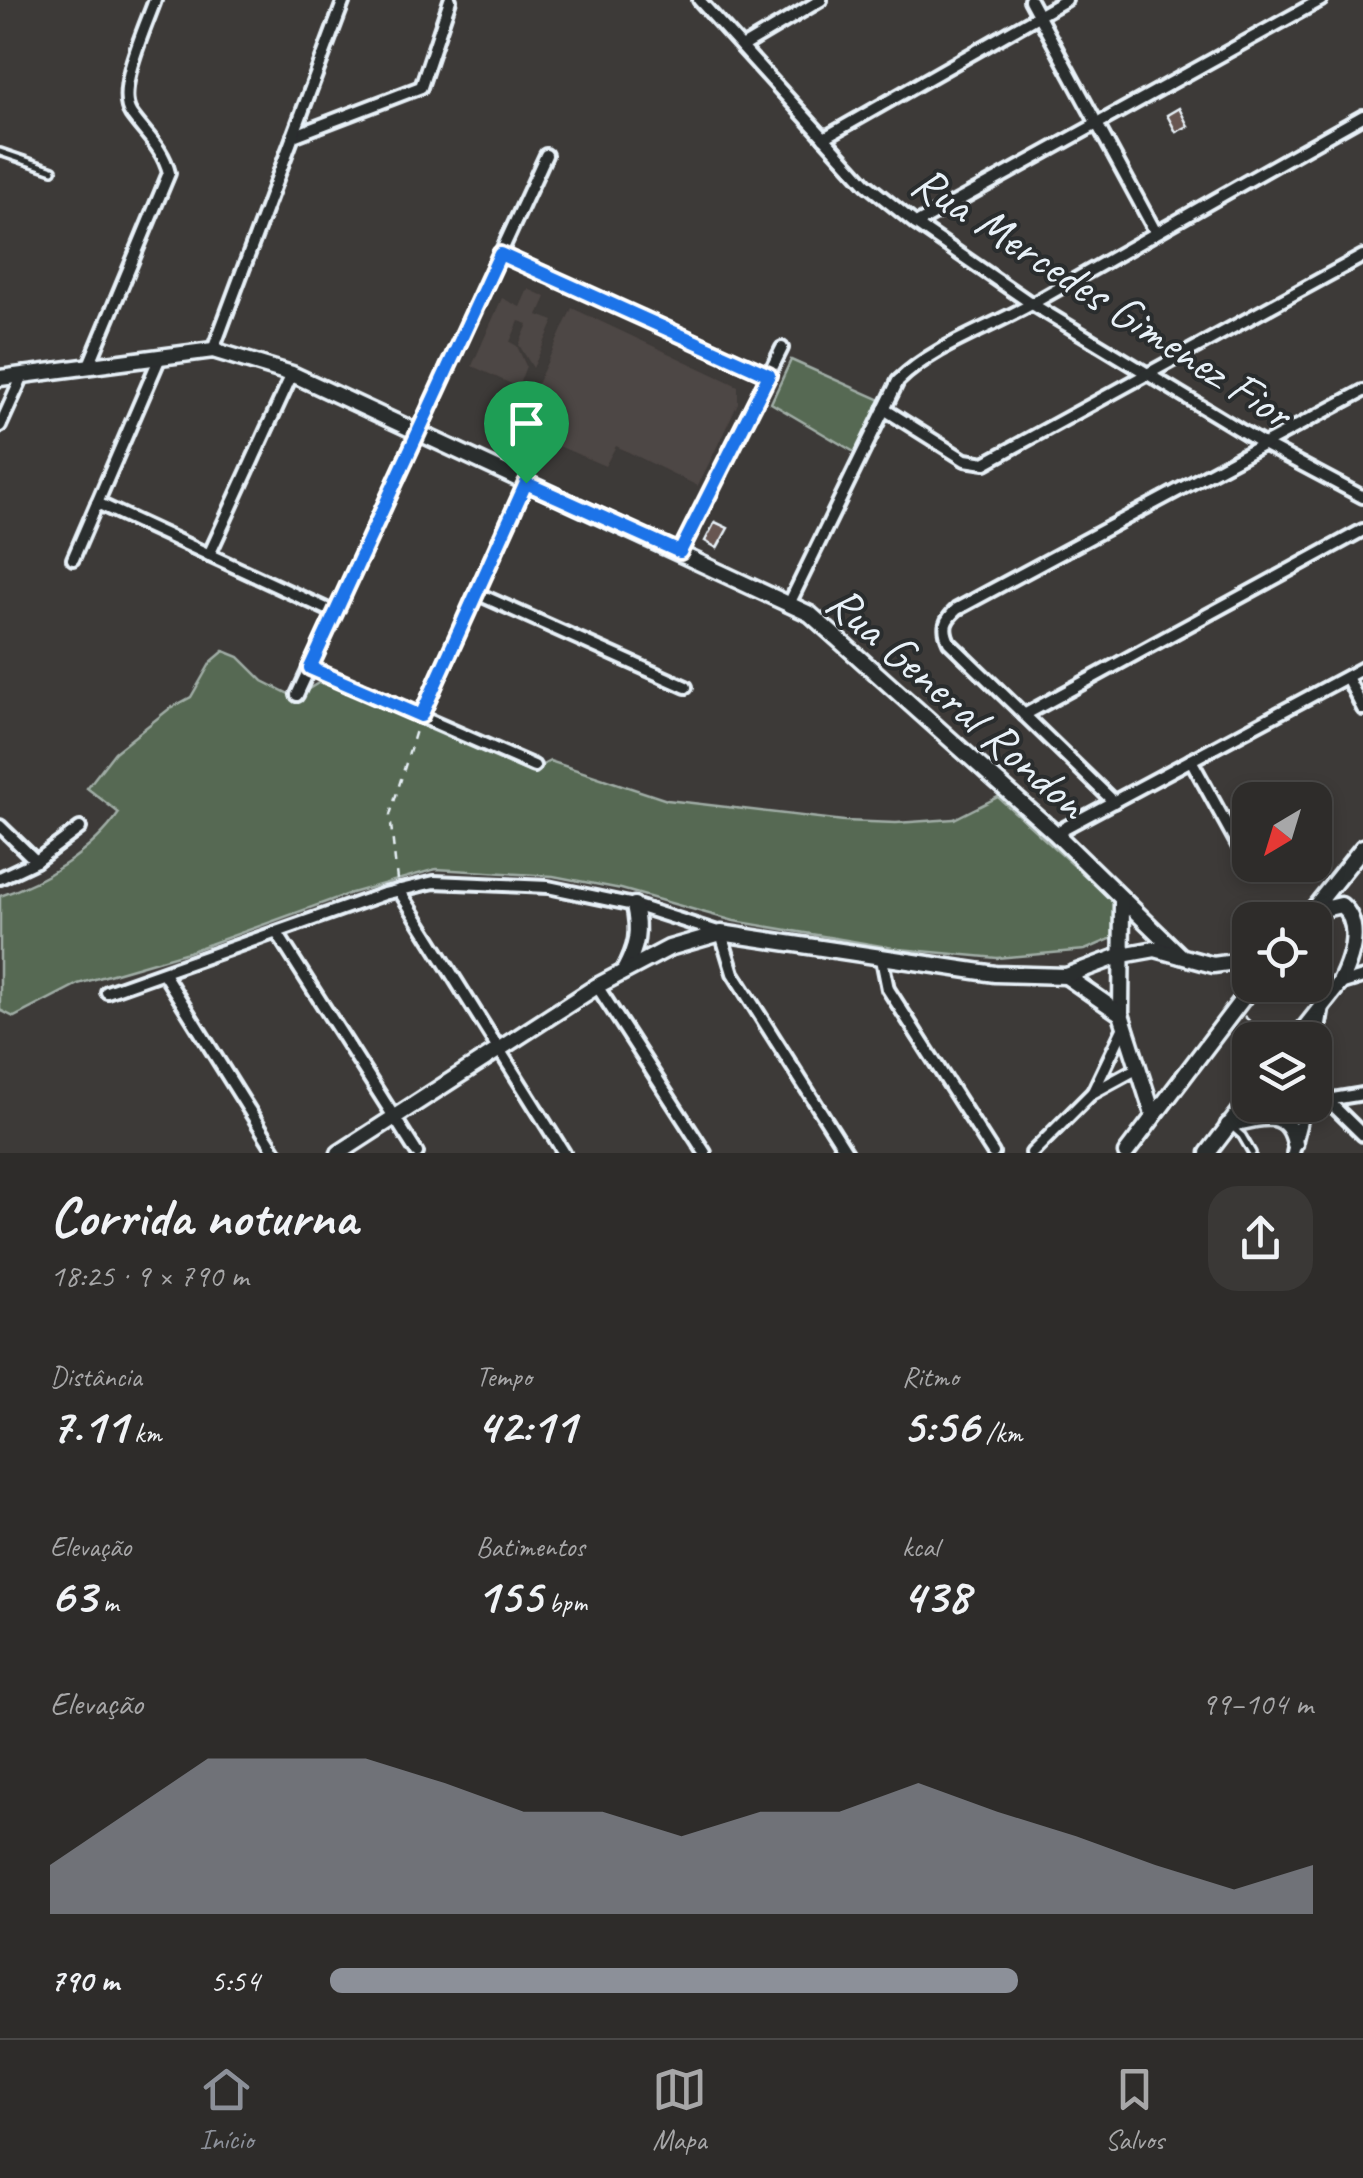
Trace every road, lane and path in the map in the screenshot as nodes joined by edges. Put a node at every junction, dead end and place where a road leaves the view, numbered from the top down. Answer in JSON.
{"nodes":[{"id":1,"x":155,"y":0,"type":"edge"},
{"id":2,"x":344,"y":0,"type":"edge"},
{"id":3,"x":450,"y":0,"type":"edge"},
{"id":4,"x":699,"y":0,"type":"edge"},
{"id":5,"x":820,"y":0,"type":"edge"},
{"id":6,"x":1030,"y":0,"type":"edge"},
{"id":7,"x":1066,"y":0,"type":"edge"},
{"id":8,"x":1321,"y":0,"type":"edge"},
{"id":9,"x":1038,"y":15,"type":"junction"},
{"id":10,"x":742,"y":47,"type":"junction"},
{"id":11,"x":1363,"y":116,"type":"edge"},
{"id":12,"x":1097,"y":124,"type":"junction"},
{"id":13,"x":293,"y":136,"type":"junction"},
{"id":14,"x":824,"y":138,"type":"junction"},
{"id":15,"x":0,"y":152,"type":"edge"},
{"id":16,"x":546,"y":154,"type":"dead end"},
{"id":17,"x":52,"y":170,"type":"dead end"},
{"id":18,"x":916,"y":224,"type":"junction"},
{"id":19,"x":1155,"y":231,"type":"junction"},
{"id":20,"x":500,"y":254,"type":"junction"},
{"id":21,"x":1363,"y":256,"type":"edge"},
{"id":22,"x":1032,"y":304,"type":"junction"},
{"id":23,"x":782,"y":348,"type":"dead end"},
{"id":24,"x":213,"y":350,"type":"junction"},
{"id":25,"x":160,"y":356,"type":"junction"},
{"id":26,"x":89,"y":365,"type":"junction"},
{"id":27,"x":24,"y":374,"type":"junction"},
{"id":28,"x":292,"y":374,"type":"junction"},
{"id":29,"x":769,"y":375,"type":"junction"},
{"id":30,"x":1149,"y":375,"type":"junction"},
{"id":31,"x":0,"y":378,"type":"edge"},
{"id":32,"x":1363,"y":391,"type":"edge"},
{"id":33,"x":884,"y":409,"type":"junction"},
{"id":34,"x":0,"y":426,"type":"edge"},
{"id":35,"x":418,"y":433,"type":"junction"},
{"id":36,"x":1265,"y":444,"type":"junction"},
{"id":37,"x":526,"y":483,"type":"junction"},
{"id":38,"x":1363,"y":497,"type":"edge"},
{"id":39,"x":97,"y":504,"type":"junction"},
{"id":40,"x":1363,"y":530,"type":"edge"},
{"id":41,"x":680,"y":552,"type":"junction"},
{"id":42,"x":209,"y":555,"type":"junction"},
{"id":43,"x":73,"y":560,"type":"dead end"},
{"id":44,"x":476,"y":593,"type":"junction"},
{"id":45,"x":790,"y":604,"type":"junction"},
{"id":46,"x":335,"y":613,"type":"junction"},
{"id":47,"x":310,"y":668,"type":"junction"},
{"id":48,"x":1363,"y":668,"type":"edge"},
{"id":49,"x":1346,"y":677,"type":"junction"},
{"id":50,"x":686,"y":687,"type":"dead end"},
{"id":51,"x":297,"y":695,"type":"dead end"},
{"id":52,"x":1363,"y":709,"type":"edge"},
{"id":53,"x":1024,"y":714,"type":"junction"},
{"id":54,"x":421,"y":716,"type":"junction"},
{"id":55,"x":1191,"y":760,"type":"junction"},
{"id":56,"x":534,"y":766,"type":"dead end"},
{"id":57,"x":1114,"y":802,"type":"junction"},
{"id":58,"x":0,"y":826,"type":"edge"},
{"id":59,"x":80,"y":828,"type":"dead end"},
{"id":60,"x":1055,"y":834,"type":"junction"},
{"id":61,"x":1232,"y":835,"type":"edge"},
{"id":62,"x":1363,"y":848,"type":"edge"},
{"id":63,"x":36,"y":861,"type":"junction"},
{"id":64,"x":0,"y":878,"type":"edge"},
{"id":65,"x":399,"y":890,"type":"junction"},
{"id":66,"x":1122,"y":901,"type":"junction"},
{"id":67,"x":1322,"y":902,"type":"edge"},
{"id":68,"x":634,"y":905,"type":"junction"},
{"id":69,"x":1332,"y":905,"type":"edge"},
{"id":70,"x":277,"y":933,"type":"junction"},
{"id":71,"x":721,"y":934,"type":"junction"},
{"id":72,"x":1363,"y":954,"type":"edge"},
{"id":73,"x":1122,"y":955,"type":"junction"},
{"id":74,"x":1180,"y":956,"type":"junction"},
{"id":75,"x":882,"y":959,"type":"junction"},
{"id":76,"x":1232,"y":963,"type":"edge"},
{"id":77,"x":624,"y":972,"type":"junction"},
{"id":78,"x":164,"y":974,"type":"junction"},
{"id":79,"x":1066,"y":976,"type":"junction"},
{"id":80,"x":1363,"y":977,"type":"edge"},
{"id":81,"x":1339,"y":984,"type":"junction"},
{"id":82,"x":597,"y":986,"type":"junction"},
{"id":83,"x":107,"y":992,"type":"dead end"},
{"id":84,"x":1332,"y":992,"type":"edge"},
{"id":85,"x":1241,"y":1002,"type":"edge"},
{"id":86,"x":1324,"y":1002,"type":"joint"},
{"id":87,"x":1236,"y":1008,"type":"junction"},
{"id":88,"x":1123,"y":1020,"type":"junction"},
{"id":89,"x":1251,"y":1022,"type":"edge"},
{"id":90,"x":1309,"y":1022,"type":"edge"},
{"id":91,"x":1321,"y":1022,"type":"edge"},
{"id":92,"x":498,"y":1050,"type":"junction"},
{"id":93,"x":1138,"y":1068,"type":"junction"},
{"id":94,"x":1092,"y":1093,"type":"junction"},
{"id":95,"x":1363,"y":1094,"type":"edge"},
{"id":96,"x":1332,"y":1099,"type":"edge"},
{"id":97,"x":1332,"y":1105,"type":"edge"},
{"id":98,"x":1154,"y":1114,"type":"junction"},
{"id":99,"x":394,"y":1118,"type":"junction"},
{"id":100,"x":1232,"y":1120,"type":"edge"},
{"id":101,"x":1301,"y":1122,"type":"edge"},
{"id":102,"x":1228,"y":1125,"type":"junction"},
{"id":103,"x":1363,"y":1134,"type":"edge"},
{"id":104,"x":1294,"y":1148,"type":"edge"},
{"id":105,"x":276,"y":1153,"type":"edge"},
{"id":106,"x":339,"y":1153,"type":"edge"},
{"id":107,"x":416,"y":1153,"type":"edge"},
{"id":108,"x":564,"y":1153,"type":"edge"},
{"id":109,"x":704,"y":1153,"type":"edge"},
{"id":110,"x":847,"y":1153,"type":"edge"},
{"id":111,"x":992,"y":1153,"type":"edge"},
{"id":112,"x":1032,"y":1153,"type":"edge"},
{"id":113,"x":1126,"y":1153,"type":"edge"},
{"id":114,"x":1208,"y":1153,"type":"edge"},
{"id":115,"x":1252,"y":1153,"type":"edge"}],
"edges":[{"from":1,"to":26,"type":"street"},
{"from":2,"to":13,"type":"street"},
{"from":3,"to":13,"type":"street"},
{"from":4,"to":10,"type":"street","name":"Rua Mercedes Gimenez Fior"},
{"from":5,"to":10,"type":"street"},
{"from":6,"to":9,"type":"street"},
{"from":7,"to":9,"type":"street"},
{"from":8,"to":12,"type":"street"},
{"from":9,"to":12,"type":"street"},
{"from":9,"to":14,"type":"street"},
{"from":10,"to":14,"type":"street","name":"Rua Mercedes Gimenez Fior"},
{"from":11,"to":19,"type":"street"},
{"from":12,"to":18,"type":"street"},
{"from":12,"to":19,"type":"street"},
{"from":13,"to":24,"type":"street"},
{"from":14,"to":18,"type":"street","name":"Rua Mercedes Gimenez Fior"},
{"from":15,"to":17,"type":"lane"},
{"from":16,"to":20,"type":"street"},
{"from":18,"to":22,"type":"street","name":"Rua Mercedes Gimenez Fior"},
{"from":19,"to":22,"type":"street"},
{"from":20,"to":29,"type":"street"},
{"from":20,"to":35,"type":"street"},
{"from":21,"to":30,"type":"street"},
{"from":22,"to":30,"type":"street","name":"Rua Mercedes Gimenez Fior"},
{"from":22,"to":33,"type":"street"},
{"from":23,"to":29,"type":"street"},
{"from":24,"to":25,"type":"street","name":"Rua General Rondon"},
{"from":24,"to":28,"type":"street","name":"Rua General Rondon"},
{"from":25,"to":26,"type":"street","name":"Rua General Rondon"},
{"from":25,"to":39,"type":"street"},
{"from":26,"to":27,"type":"street","name":"Rua General Rondon"},
{"from":27,"to":31,"type":"street","name":"Rua General Rondon"},
{"from":27,"to":34,"type":"street"},
{"from":28,"to":35,"type":"street","name":"Rua General Rondon"},
{"from":28,"to":42,"type":"street"},
{"from":29,"to":41,"type":"street"},
{"from":30,"to":33,"type":"street"},
{"from":30,"to":36,"type":"street","name":"Rua Mercedes Gimenez Fior"},
{"from":32,"to":36,"type":"street"},
{"from":33,"to":45,"type":"street"},
{"from":35,"to":37,"type":"street","name":"Rua General Rondon"},
{"from":35,"to":46,"type":"street"},
{"from":36,"to":38,"type":"street","name":"Rua Mercedes Gimenez Fior"},
{"from":36,"to":53,"type":"street"},
{"from":37,"to":41,"type":"street","name":"Rua General Rondon"},
{"from":37,"to":44,"type":"street"},
{"from":39,"to":42,"type":"street"},
{"from":39,"to":43,"type":"street"},
{"from":40,"to":53,"type":"street"},
{"from":41,"to":45,"type":"street","name":"Rua General Rondon"},
{"from":42,"to":46,"type":"street"},
{"from":44,"to":50,"type":"street"},
{"from":44,"to":54,"type":"street"},
{"from":45,"to":60,"type":"street","name":"Rua General Rondon"},
{"from":46,"to":47,"type":"street"},
{"from":47,"to":51,"type":"street"},
{"from":47,"to":54,"type":"street"},
{"from":48,"to":49,"type":"street"},
{"from":49,"to":52,"type":"street"},
{"from":49,"to":55,"type":"street"},
{"from":53,"to":57,"type":"street"},
{"from":54,"to":56,"type":"street"},
{"from":54,"to":65,"type":"path"},
{"from":55,"to":57,"type":"street"},
{"from":55,"to":61,"type":"street"},
{"from":57,"to":60,"type":"street"},
{"from":58,"to":63,"type":"street"},
{"from":59,"to":63,"type":"street"},
{"from":60,"to":66,"type":"street","name":"Rua General Rondon"},
{"from":62,"to":67,"type":"street"},
{"from":63,"to":64,"type":"street"},
{"from":65,"to":68,"type":"street"},
{"from":65,"to":70,"type":"street"},
{"from":65,"to":92,"type":"street"},
{"from":66,"to":73,"type":"street"},
{"from":66,"to":74,"type":"street","name":"Rua General Rondon"},
{"from":68,"to":71,"type":"street"},
{"from":68,"to":77,"type":"street"},
{"from":69,"to":81,"type":"street"},
{"from":70,"to":78,"type":"street"},
{"from":70,"to":99,"type":"street"},
{"from":71,"to":75,"type":"street"},
{"from":71,"to":77,"type":"street"},
{"from":71,"to":110,"type":"street"},
{"from":72,"to":81,"type":"street"},
{"from":73,"to":74,"type":"street"},
{"from":73,"to":79,"type":"street"},
{"from":73,"to":88,"type":"street"},
{"from":74,"to":76,"type":"street"},
{"from":75,"to":79,"type":"street"},
{"from":75,"to":111,"type":"street"},
{"from":77,"to":82,"type":"street"},
{"from":78,"to":83,"type":"street"},
{"from":78,"to":105,"type":"street"},
{"from":79,"to":88,"type":"street"},
{"from":80,"to":81,"type":"street"},
{"from":81,"to":84,"type":"street"},
{"from":82,"to":92,"type":"street"},
{"from":82,"to":109,"type":"street"},
{"from":85,"to":87,"type":"street"},
{"from":86,"to":90,"type":"street"},
{"from":86,"to":91,"type":"street"},
{"from":87,"to":89,"type":"path"},
{"from":87,"to":98,"type":"street"},
{"from":88,"to":93,"type":"street"},
{"from":88,"to":94,"type":"street"},
{"from":92,"to":99,"type":"street"},
{"from":92,"to":108,"type":"street"},
{"from":93,"to":94,"type":"street"},
{"from":93,"to":98,"type":"street"},
{"from":94,"to":112,"type":"street"},
{"from":95,"to":96,"type":"street"},
{"from":97,"to":103,"type":"street"},
{"from":98,"to":113,"type":"street"},
{"from":99,"to":106,"type":"street"},
{"from":99,"to":107,"type":"street"},
{"from":100,"to":102,"type":"street"},
{"from":101,"to":104,"type":"street"},
{"from":102,"to":104,"type":"street"},
{"from":102,"to":114,"type":"street"},
{"from":102,"to":115,"type":"lane"}]}
